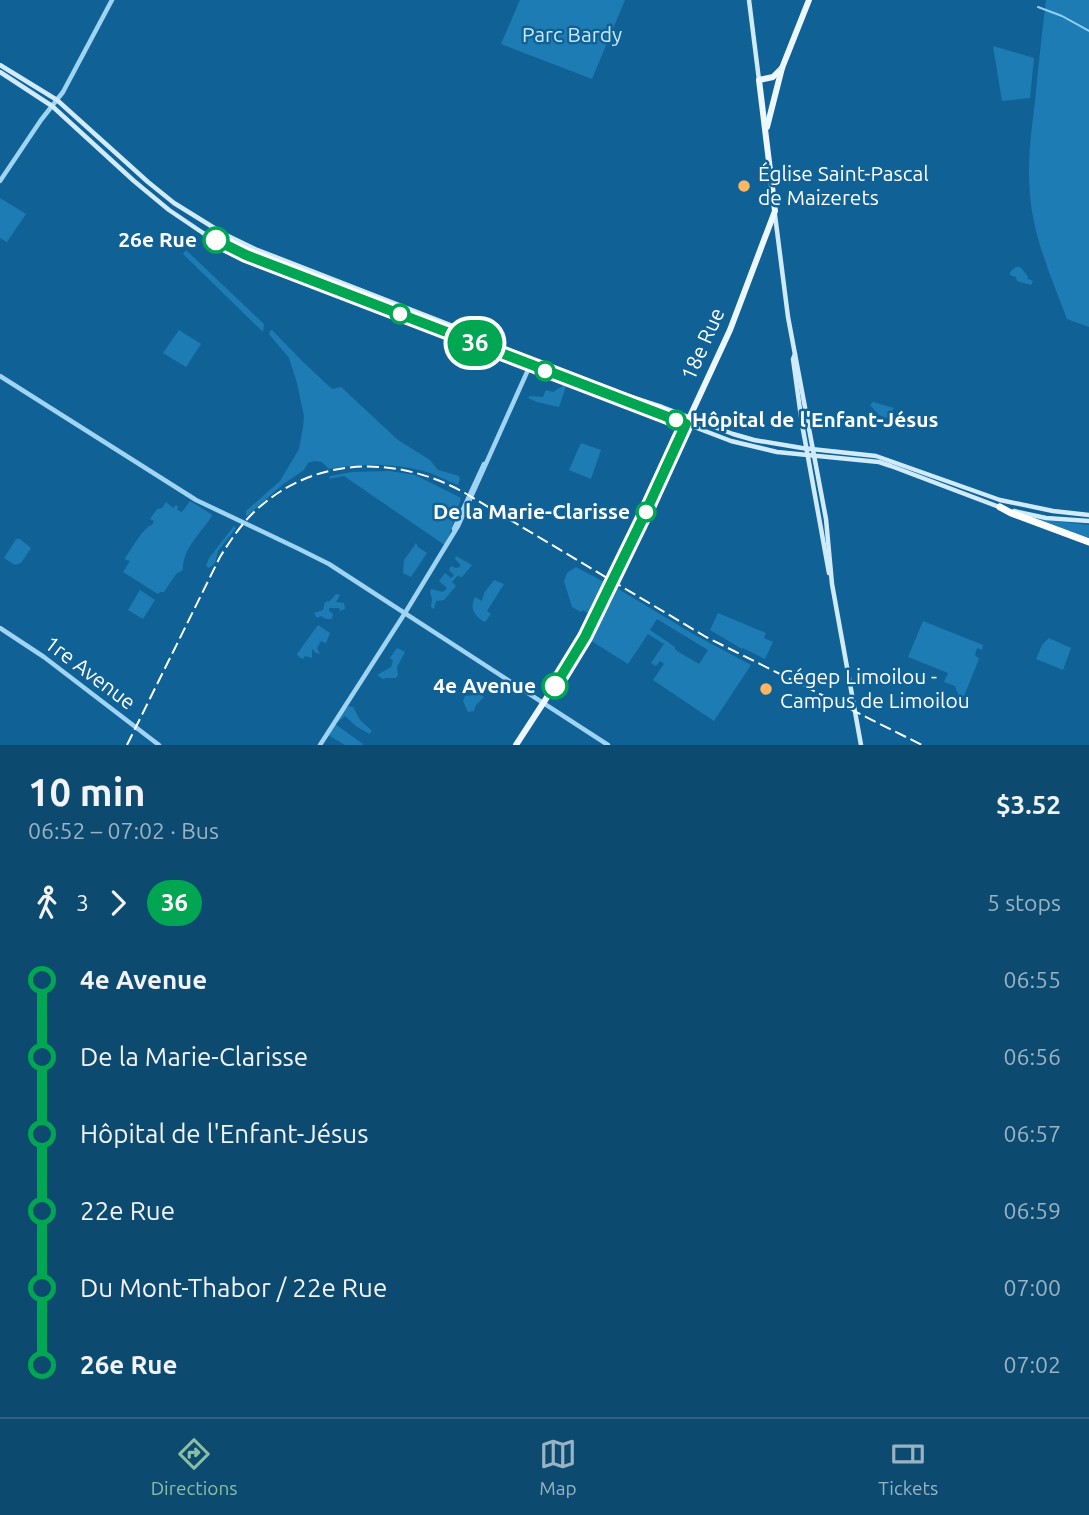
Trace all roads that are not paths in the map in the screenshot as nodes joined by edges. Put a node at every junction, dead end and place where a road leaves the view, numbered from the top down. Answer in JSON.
{"nodes":[{"id":1,"x":109,"y":0,"type":"edge"},
{"id":2,"x":748,"y":0,"type":"edge"},
{"id":3,"x":809,"y":0,"type":"edge"},
{"id":4,"x":0,"y":65,"type":"edge"},
{"id":5,"x":782,"y":68,"type":"junction"},
{"id":6,"x":0,"y":72,"type":"edge"},
{"id":7,"x":759,"y":80,"type":"junction"},
{"id":8,"x":57,"y":100,"type":"junction"},
{"id":9,"x":52,"y":106,"type":"junction"},
{"id":10,"x":765,"y":132,"type":"junction"},
{"id":11,"x":0,"y":181,"type":"edge"},
{"id":12,"x":775,"y":211,"type":"junction"},
{"id":13,"x":795,"y":354,"type":"junction"},
{"id":14,"x":531,"y":363,"type":"junction"},
{"id":15,"x":0,"y":376,"type":"edge"},
{"id":16,"x":688,"y":421,"type":"junction"},
{"id":17,"x":806,"y":449,"type":"junction"},
{"id":18,"x":813,"y":449,"type":"junction"},
{"id":19,"x":807,"y":456,"type":"junction"},
{"id":20,"x":814,"y":456,"type":"junction"},
{"id":21,"x":1000,"y":507,"type":"junction"},
{"id":22,"x":1089,"y":515,"type":"edge"},
{"id":23,"x":1089,"y":522,"type":"edge"},
{"id":24,"x":1089,"y":542,"type":"edge"},
{"id":25,"x":832,"y":584,"type":"junction"},
{"id":26,"x":405,"y":613,"type":"junction"},
{"id":27,"x":0,"y":628,"type":"edge"},
{"id":28,"x":543,"y":703,"type":"junction"},
{"id":29,"x":159,"y":745,"type":"edge"},
{"id":30,"x":320,"y":745,"type":"edge"},
{"id":31,"x":516,"y":745,"type":"edge"},
{"id":32,"x":608,"y":745,"type":"edge"},
{"id":33,"x":861,"y":745,"type":"edge"}],
"edges":[{"from":1,"to":8,"type":"street"},
{"from":2,"to":7,"type":"main road"},
{"from":3,"to":5,"type":"main road"},
{"from":4,"to":8,"type":"main road"},
{"from":5,"to":7,"type":"main road"},
{"from":5,"to":10,"type":"main road"},
{"from":6,"to":9,"type":"main road"},
{"from":7,"to":10,"type":"main road"},
{"from":8,"to":9,"type":"street"},
{"from":8,"to":14,"type":"main road"},
{"from":9,"to":11,"type":"street"},
{"from":9,"to":14,"type":"main road"},
{"from":10,"to":12,"type":"main road"},
{"from":12,"to":13,"type":"main road"},
{"from":12,"to":16,"type":"main road","name":"18e Rue"},
{"from":13,"to":17,"type":"main road"},
{"from":13,"to":18,"type":"main road"},
{"from":14,"to":16,"type":"main road"},
{"from":14,"to":26,"type":"street"},
{"from":15,"to":26,"type":"street"},
{"from":16,"to":17,"type":"main road"},
{"from":16,"to":19,"type":"main road"},
{"from":16,"to":28,"type":"main road","name":"18e Rue"},
{"from":17,"to":18,"type":"main road"},
{"from":17,"to":19,"type":"main road"},
{"from":18,"to":20,"type":"main road"},
{"from":18,"to":22,"type":"main road"},
{"from":19,"to":20,"type":"main road"},
{"from":19,"to":25,"type":"main road"},
{"from":20,"to":21,"type":"main road"},
{"from":20,"to":25,"type":"main road"},
{"from":21,"to":23,"type":"main road"},
{"from":21,"to":24,"type":"highway"},
{"from":25,"to":33,"type":"main road"},
{"from":26,"to":28,"type":"street"},
{"from":26,"to":30,"type":"street"},
{"from":27,"to":29,"type":"street","name":"1re Avenue"},
{"from":28,"to":31,"type":"main road","name":"18e Rue"},
{"from":28,"to":32,"type":"street"}]}
